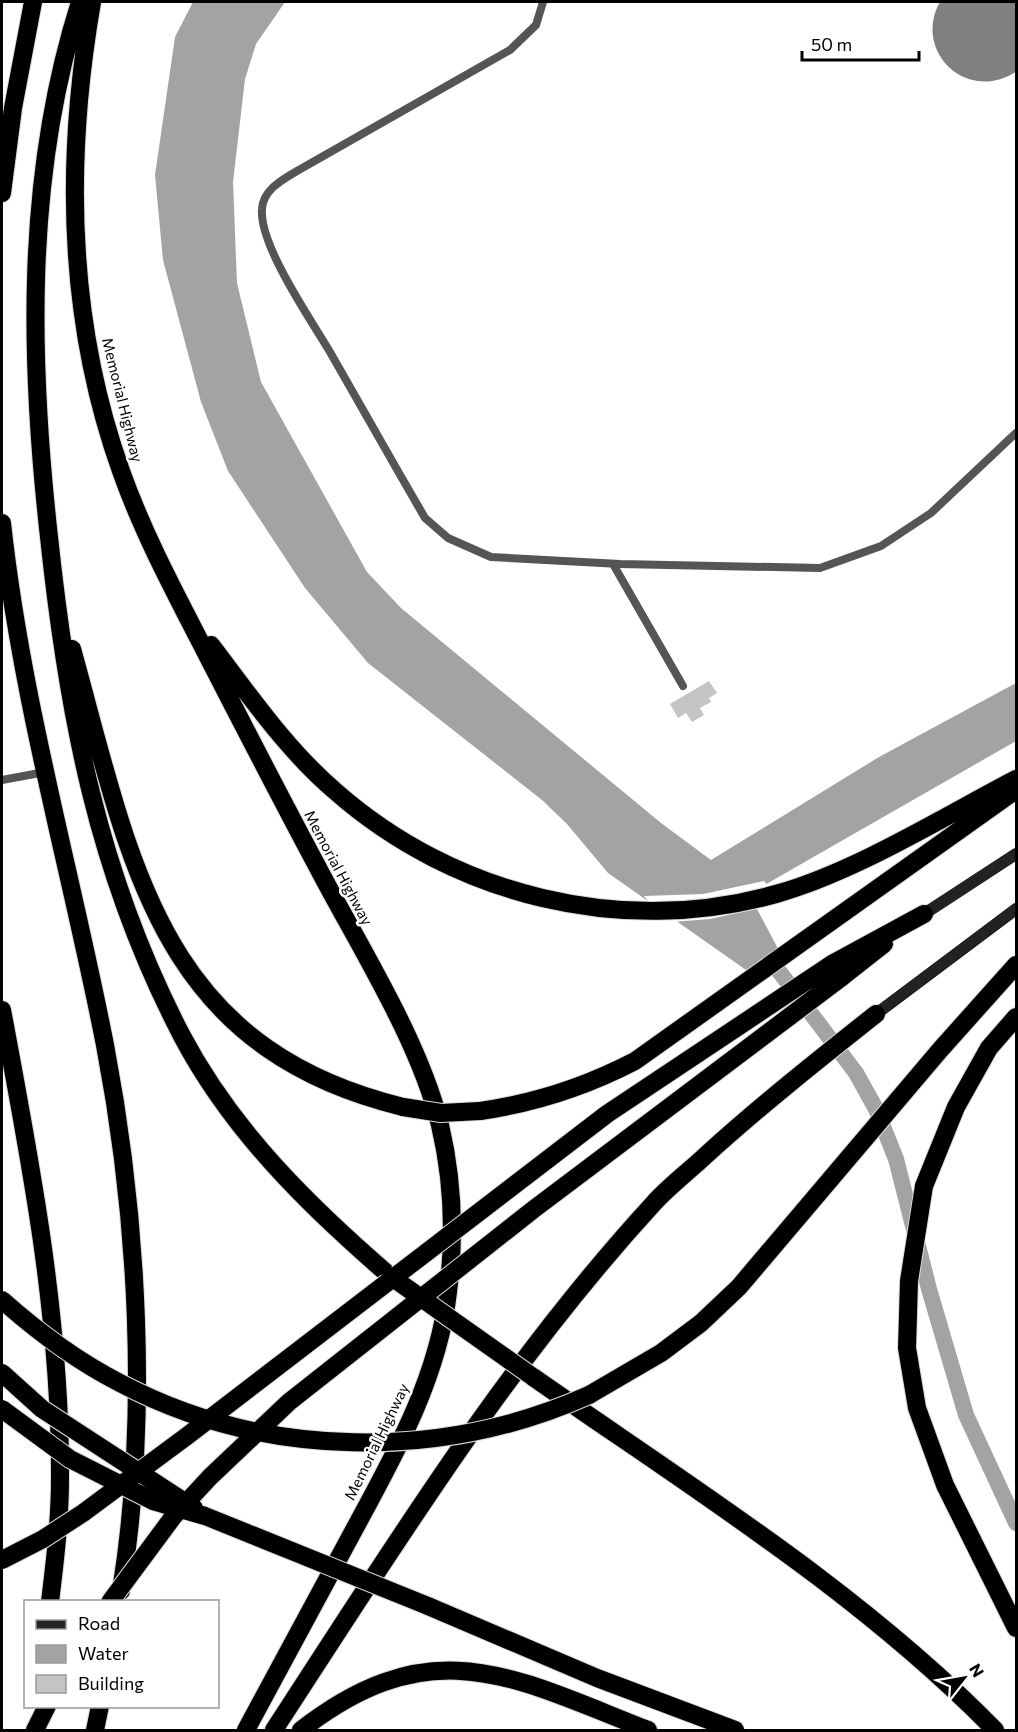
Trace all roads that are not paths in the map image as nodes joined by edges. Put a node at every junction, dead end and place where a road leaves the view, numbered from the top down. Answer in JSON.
{"nodes":[{"id":1,"x":33,"y":2,"type":"edge"},
{"id":2,"x":80,"y":2,"type":"edge"},
{"id":3,"x":92,"y":2,"type":"edge"},
{"id":4,"x":543,"y":2,"type":"edge"},
{"id":5,"x":2,"y":193,"type":"edge"},
{"id":6,"x":1017,"y":433,"type":"edge"},
{"id":7,"x":2,"y":523,"type":"edge"},
{"id":8,"x":613,"y":564,"type":"junction"},
{"id":9,"x":52,"y":566,"type":"junction"},
{"id":10,"x":173,"y":588,"type":"junction"},
{"id":11,"x":683,"y":686,"type":"dead end"},
{"id":12,"x":45,"y":772,"type":"junction"},
{"id":13,"x":1017,"y":779,"type":"edge"},
{"id":14,"x":2,"y":780,"type":"edge"},
{"id":15,"x":1017,"y":790,"type":"edge"},
{"id":16,"x":1017,"y":854,"type":"edge"},
{"id":17,"x":1017,"y":909,"type":"edge"},
{"id":18,"x":924,"y":914,"type":"joint"},
{"id":19,"x":1017,"y":965,"type":"edge"},
{"id":20,"x":837,"y":971,"type":"junction"},
{"id":21,"x":2,"y":1010,"type":"edge"},
{"id":22,"x":876,"y":1014,"type":"joint"},
{"id":23,"x":1017,"y":1017,"type":"edge"},
{"id":24,"x":2,"y":1300,"type":"edge"},
{"id":25,"x":2,"y":1373,"type":"edge"},
{"id":26,"x":2,"y":1409,"type":"edge"},
{"id":27,"x":205,"y":1516,"type":"junction"},
{"id":28,"x":2,"y":1560,"type":"edge"},
{"id":29,"x":50,"y":1600,"type":"edge"},
{"id":30,"x":111,"y":1600,"type":"edge"},
{"id":31,"x":119,"y":1600,"type":"edge"},
{"id":32,"x":1017,"y":1628,"type":"edge"},
{"id":33,"x":36,"y":1708,"type":"edge"},
{"id":34,"x":46,"y":1708,"type":"edge"},
{"id":35,"x":100,"y":1708,"type":"edge"},
{"id":36,"x":33,"y":1731,"type":"edge"},
{"id":37,"x":95,"y":1731,"type":"edge"},
{"id":38,"x":246,"y":1731,"type":"edge"},
{"id":39,"x":274,"y":1731,"type":"edge"},
{"id":40,"x":301,"y":1731,"type":"edge"},
{"id":41,"x":648,"y":1731,"type":"edge"},
{"id":42,"x":735,"y":1731,"type":"edge"},
{"id":43,"x":995,"y":1731,"type":"edge"}],
"edges":[{"from":1,"to":5,"type":"highway"},
{"from":2,"to":9,"type":"highway"},
{"from":3,"to":10,"type":"highway","name":"Memorial Highway"},
{"from":4,"to":8,"type":"lane"},
{"from":6,"to":8,"type":"lane"},
{"from":7,"to":12,"type":"highway"},
{"from":8,"to":11,"type":"lane"},
{"from":9,"to":15,"type":"highway","bridge":true},
{"from":9,"to":43,"type":"highway","bridge":true},
{"from":10,"to":13,"type":"highway"},
{"from":10,"to":38,"type":"highway","name":"Memorial Highway"},
{"from":12,"to":14,"type":"lane"},
{"from":12,"to":31,"type":"highway"},
{"from":16,"to":18,"type":"street"},
{"from":17,"to":22,"type":"street"},
{"from":18,"to":20,"type":"highway"},
{"from":19,"to":24,"type":"highway","bridge":true},
{"from":20,"to":28,"type":"highway","bridge":true},
{"from":20,"to":30,"type":"highway","bridge":true},
{"from":21,"to":29,"type":"highway"},
{"from":22,"to":39,"type":"highway"},
{"from":23,"to":32,"type":"highway"},
{"from":25,"to":27,"type":"highway","bridge":true},
{"from":26,"to":27,"type":"highway","bridge":true},
{"from":27,"to":42,"type":"highway","bridge":true},
{"from":33,"to":36,"type":"highway"},
{"from":34,"to":36,"type":"highway"},
{"from":35,"to":37,"type":"highway"},
{"from":40,"to":41,"type":"highway"}]}
